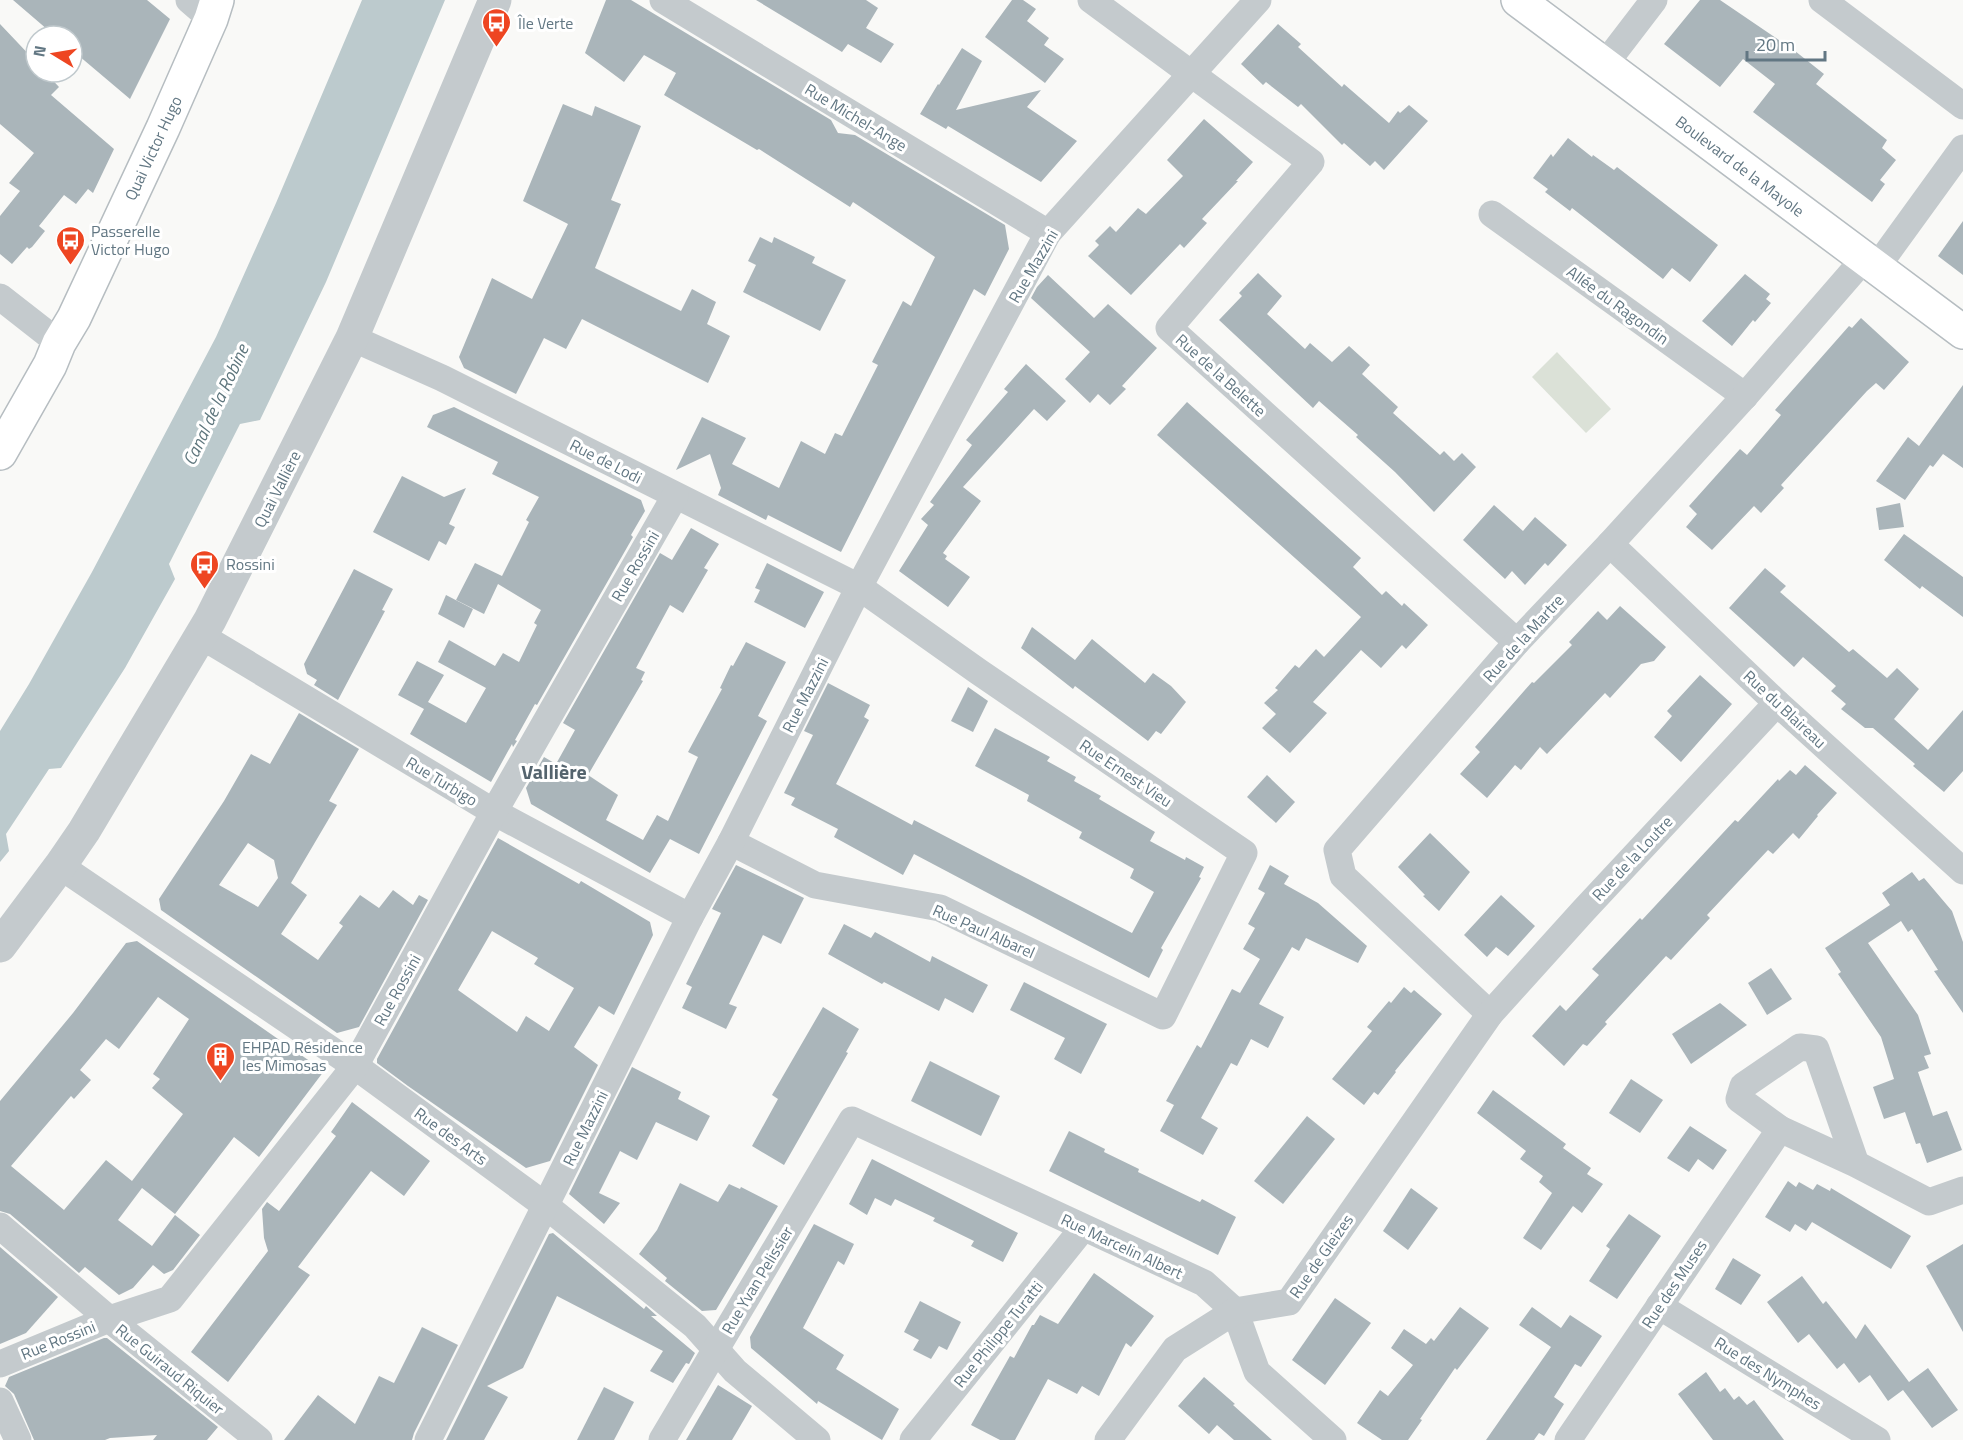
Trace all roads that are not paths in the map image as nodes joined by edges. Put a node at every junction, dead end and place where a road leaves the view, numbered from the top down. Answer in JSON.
{"nodes":[{"id":1,"x":495,"y":0,"type":"edge"},
{"id":2,"x":663,"y":0,"type":"edge"},
{"id":3,"x":1091,"y":0,"type":"edge"},
{"id":4,"x":1258,"y":0,"type":"edge"},
{"id":5,"x":1518,"y":0,"type":"edge"},
{"id":6,"x":1654,"y":0,"type":"edge"},
{"id":7,"x":1822,"y":0,"type":"edge"},
{"id":8,"x":205,"y":6,"type":"edge"},
{"id":9,"x":1605,"y":64,"type":"junction"},
{"id":10,"x":1192,"y":75,"type":"junction"},
{"id":11,"x":1963,"y":105,"type":"edge"},
{"id":12,"x":1963,"y":148,"type":"edge"},
{"id":13,"x":1492,"y":214,"type":"dead end"},
{"id":14,"x":1048,"y":233,"type":"junction"},
{"id":15,"x":1870,"y":264,"type":"junction"},
{"id":16,"x":0,"y":297,"type":"edge"},
{"id":17,"x":1963,"y":332,"type":"edge"},
{"id":18,"x":352,"y":338,"type":"junction"},
{"id":19,"x":59,"y":343,"type":"junction"},
{"id":20,"x":1745,"y":396,"type":"junction"},
{"id":21,"x":0,"y":453,"type":"edge"},
{"id":22,"x":675,"y":496,"type":"junction"},
{"id":23,"x":1610,"y":544,"type":"junction"},
{"id":24,"x":859,"y":587,"type":"junction"},
{"id":25,"x":198,"y":641,"type":"junction"},
{"id":26,"x":1517,"y":642,"type":"junction"},
{"id":27,"x":1777,"y":703,"type":"junction"},
{"id":28,"x":494,"y":812,"type":"junction"},
{"id":29,"x":731,"y":842,"type":"junction"},
{"id":30,"x":60,"y":866,"type":"junction"},
{"id":31,"x":1963,"y":871,"type":"edge"},
{"id":32,"x":690,"y":917,"type":"junction"},
{"id":33,"x":0,"y":946,"type":"edge"},
{"id":34,"x":1490,"y":1014,"type":"junction"},
{"id":35,"x":1163,"y":1016,"type":"joint"},
{"id":36,"x":355,"y":1066,"type":"junction"},
{"id":37,"x":852,"y":1120,"type":"joint"},
{"id":38,"x":1780,"y":1129,"type":"junction"},
{"id":39,"x":1856,"y":1164,"type":"junction"},
{"id":40,"x":1963,"y":1190,"type":"edge"},
{"id":41,"x":546,"y":1206,"type":"junction"},
{"id":42,"x":0,"y":1226,"type":"edge"},
{"id":43,"x":1083,"y":1228,"type":"junction"},
{"id":44,"x":1659,"y":1306,"type":"junction"},
{"id":45,"x":1234,"y":1311,"type":"junction"},
{"id":46,"x":109,"y":1319,"type":"junction"},
{"id":47,"x":717,"y":1348,"type":"junction"},
{"id":48,"x":0,"y":1364,"type":"edge"},
{"id":49,"x":0,"y":1401,"type":"edge"},
{"id":50,"x":18,"y":1440,"type":"edge"},
{"id":51,"x":259,"y":1440,"type":"edge"},
{"id":52,"x":428,"y":1440,"type":"edge"},
{"id":53,"x":662,"y":1440,"type":"edge"},
{"id":54,"x":817,"y":1440,"type":"edge"},
{"id":55,"x":913,"y":1440,"type":"edge"},
{"id":56,"x":1108,"y":1440,"type":"edge"},
{"id":57,"x":1333,"y":1440,"type":"edge"},
{"id":58,"x":1568,"y":1440,"type":"edge"},
{"id":59,"x":1877,"y":1440,"type":"edge"}],
"edges":[{"from":1,"to":18,"type":"street","name":"Quai Vallière"},
{"from":2,"to":14,"type":"street","name":"Rue Michel-Ange"},
{"from":3,"to":10,"type":"street"},
{"from":4,"to":10,"type":"street","name":"Rue Mazzini"},
{"from":5,"to":9,"type":"main road","name":"Boulevard de la Mayole"},
{"from":6,"to":9,"type":"street"},
{"from":7,"to":11,"type":"street"},
{"from":8,"to":19,"type":"main road","name":"Quai Victor Hugo"},
{"from":9,"to":15,"type":"main road","name":"Boulevard de la Mayole"},
{"from":10,"to":14,"type":"street","name":"Rue Mazzini"},
{"from":10,"to":26,"type":"street","name":"Rue de la Belette"},
{"from":12,"to":15,"type":"street","name":"Rue de la Martre"},
{"from":13,"to":20,"type":"street","name":"Allée du Ragondin"},
{"from":14,"to":24,"type":"street","name":"Rue Mazzini"},
{"from":15,"to":17,"type":"main road","name":"Boulevard de la Mayole"},
{"from":15,"to":20,"type":"street","name":"Rue de la Martre"},
{"from":16,"to":19,"type":"street"},
{"from":18,"to":22,"type":"street","name":"Rue de Lodi"},
{"from":18,"to":25,"type":"street","name":"Quai Vallière"},
{"from":19,"to":21,"type":"main road","name":"Quai Victor Hugo"},
{"from":20,"to":23,"type":"street","name":"Rue de la Martre"},
{"from":22,"to":24,"type":"street","name":"Rue de Lodi"},
{"from":22,"to":28,"type":"street","name":"Rue Rossini"},
{"from":23,"to":26,"type":"street","name":"Rue de la Martre"},
{"from":23,"to":27,"type":"street","name":"Rue du Blaireau"},
{"from":24,"to":29,"type":"street","name":"Rue Mazzini"},
{"from":24,"to":35,"type":"street","name":"Rue Ernest Vieu"},
{"from":25,"to":28,"type":"street","name":"Rue Turbigo"},
{"from":25,"to":30,"type":"street","name":"Quai Vallière"},
{"from":26,"to":34,"type":"street","name":"Rue de la Martre"},
{"from":27,"to":31,"type":"street","name":"Rue du Blaireau"},
{"from":27,"to":34,"type":"street","name":"Rue de la Loutre"},
{"from":28,"to":32,"type":"street","name":"Rue Turbigo"},
{"from":28,"to":36,"type":"street","name":"Rue Rossini"},
{"from":29,"to":32,"type":"street","name":"Rue Mazzini"},
{"from":29,"to":35,"type":"street","name":"Rue Paul Albarel"},
{"from":30,"to":33,"type":"street","name":"Quai Vallière"},
{"from":30,"to":36,"type":"street","name":"Rue des Arts"},
{"from":32,"to":41,"type":"street","name":"Rue Mazzini"},
{"from":34,"to":45,"type":"street","name":"Rue de Gleizes"},
{"from":36,"to":41,"type":"street","name":"Rue des Arts"},
{"from":36,"to":46,"type":"street","name":"Rue Rossini"},
{"from":37,"to":43,"type":"street","name":"Rue Marcelin Albert"},
{"from":37,"to":47,"type":"street","name":"Rue Yvan Pelissier"},
{"from":38,"to":39,"type":"street"},
{"from":38,"to":39,"type":"street"},
{"from":38,"to":44,"type":"street","name":"Rue des Muses"},
{"from":39,"to":40,"type":"street"},
{"from":41,"to":47,"type":"street","name":"Rue des Arts"},
{"from":41,"to":52,"type":"street","name":"Rue Mazzini"},
{"from":42,"to":46,"type":"street","name":"Rue Guiraud Riquier"},
{"from":43,"to":45,"type":"street","name":"Rue Marcelin Albert"},
{"from":43,"to":55,"type":"street","name":"Rue Philippe Turatti"},
{"from":44,"to":58,"type":"street","name":"Rue des Muses"},
{"from":44,"to":59,"type":"street","name":"Rue des Nymphes"},
{"from":45,"to":56,"type":"street","name":"Rue de Gleizes"},
{"from":45,"to":57,"type":"street","name":"Rue Marcelin Albert"},
{"from":46,"to":48,"type":"street","name":"Rue Rossini"},
{"from":46,"to":51,"type":"street","name":"Rue Guiraud Riquier"},
{"from":47,"to":53,"type":"street","name":"Rue Yvan Pelissier"},
{"from":47,"to":54,"type":"street","name":"Rue des Arts"},
{"from":49,"to":50,"type":"street"}]}
